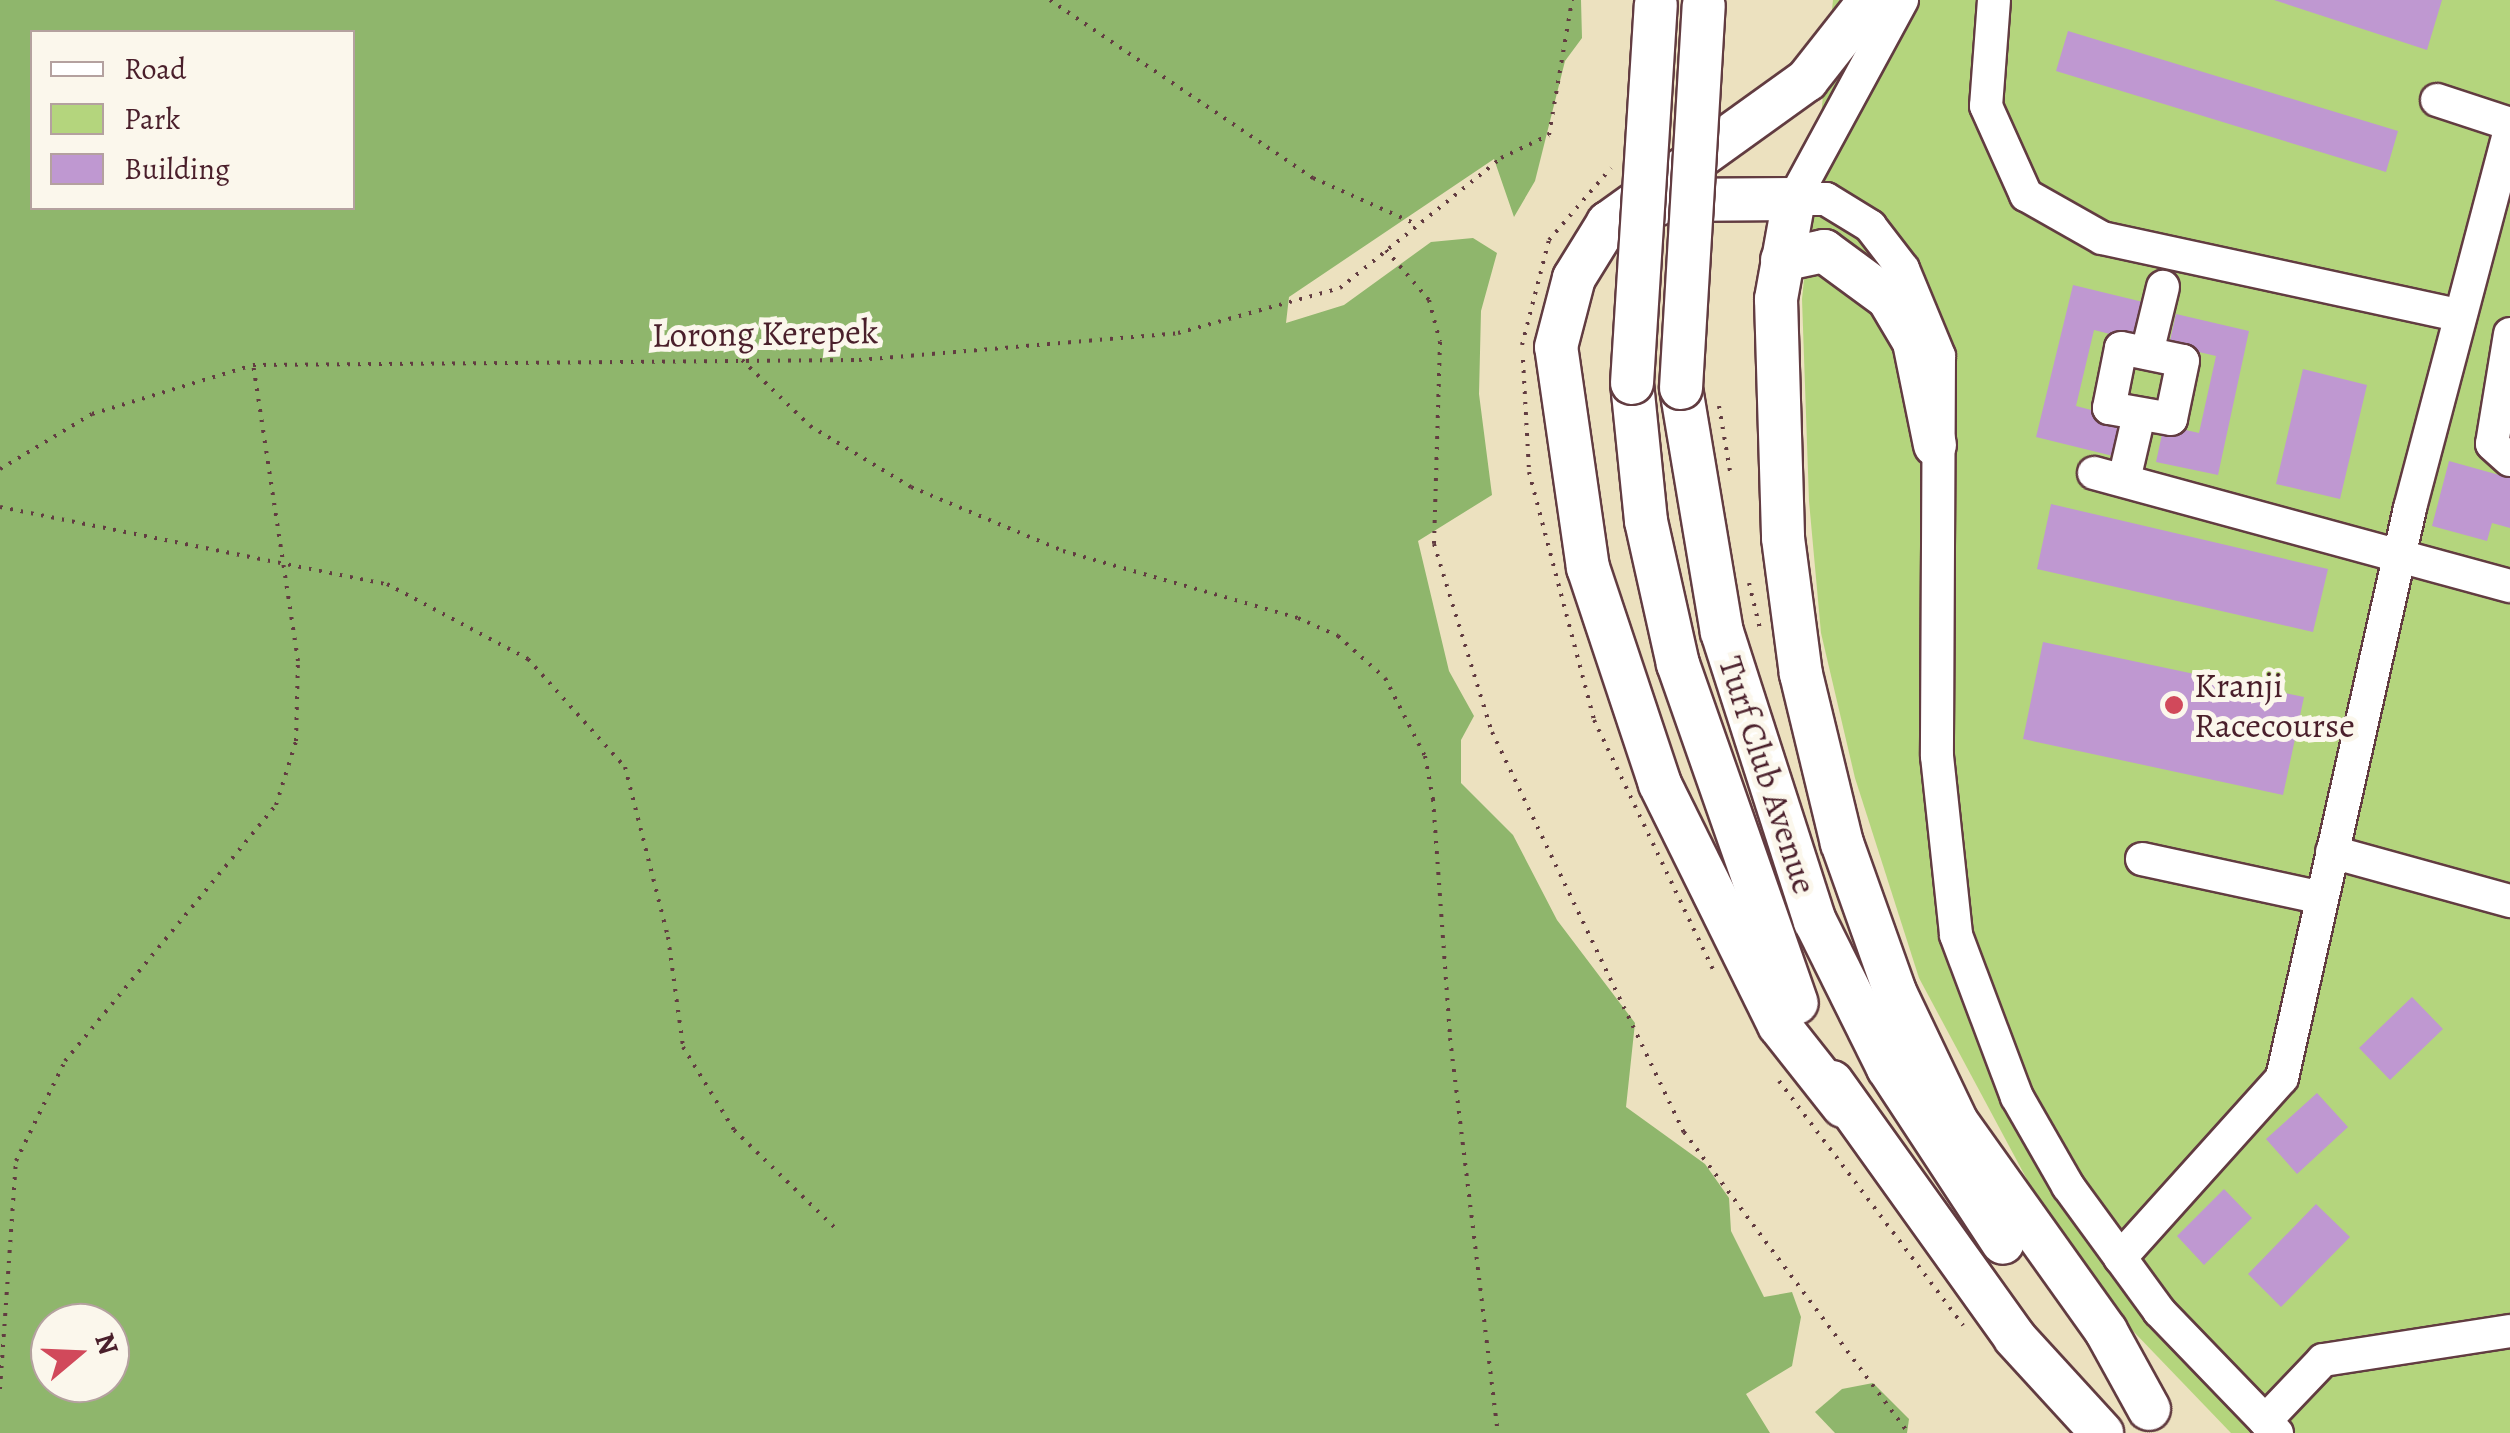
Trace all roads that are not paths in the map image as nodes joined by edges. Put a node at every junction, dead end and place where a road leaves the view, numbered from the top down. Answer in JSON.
{"nodes":[{"id":1,"x":1870,"y":0,"type":"edge"},
{"id":2,"x":1902,"y":0,"type":"edge"},
{"id":3,"x":1994,"y":0,"type":"edge"},
{"id":4,"x":1657,"y":2,"type":"edge"},
{"id":5,"x":1704,"y":3,"type":"edge"},
{"id":6,"x":2437,"y":100,"type":"dead end"},
{"id":7,"x":2510,"y":127,"type":"edge"},
{"id":8,"x":1794,"y":198,"type":"junction"},
{"id":9,"x":1608,"y":224,"type":"junction"},
{"id":10,"x":1782,"y":260,"type":"junction"},
{"id":11,"x":2163,"y":287,"type":"dead end"},
{"id":12,"x":2459,"y":315,"type":"junction"},
{"id":13,"x":2510,"y":334,"type":"edge"},
{"id":14,"x":2147,"y":353,"type":"junction"},
{"id":15,"x":2440,"y":387,"type":"junction"},
{"id":16,"x":2503,"y":399,"type":"edge"},
{"id":17,"x":2139,"y":415,"type":"junction"},
{"id":18,"x":1935,"y":445,"type":"junction"},
{"id":19,"x":2510,"y":460,"type":"edge"},
{"id":20,"x":2400,"y":553,"type":"junction"},
{"id":21,"x":2510,"y":586,"type":"edge"},
{"id":22,"x":2332,"y":852,"type":"junction"},
{"id":23,"x":2142,"y":860,"type":"dead end"},
{"id":24,"x":2322,"y":898,"type":"junction"},
{"id":25,"x":2510,"y":901,"type":"edge"},
{"id":26,"x":1842,"y":1106,"type":"junction"},
{"id":27,"x":2120,"y":1258,"type":"junction"},
{"id":28,"x":2510,"y":1331,"type":"edge"},
{"id":29,"x":2163,"y":1421,"type":"edge"},
{"id":30,"x":2271,"y":1427,"type":"edge"},
{"id":31,"x":2102,"y":1433,"type":"edge"}],
"edges":[{"from":1,"to":9,"type":"main road"},
{"from":2,"to":8,"type":"street"},
{"from":3,"to":12,"type":"street"},
{"from":4,"to":26,"type":"main road","name":"Turf Club Avenue","bridge":true},
{"from":5,"to":29,"type":"main road","name":"Turf Club Avenue","bridge":true},
{"from":6,"to":7,"type":"street"},
{"from":7,"to":12,"type":"street"},
{"from":8,"to":9,"type":"main road"},
{"from":8,"to":10,"type":"main road"},
{"from":8,"to":18,"type":"street"},
{"from":9,"to":26,"type":"main road"},
{"from":10,"to":18,"type":"main road"},
{"from":10,"to":29,"type":"main road"},
{"from":11,"to":14,"type":"street"},
{"from":12,"to":15,"type":"street"},
{"from":13,"to":16,"type":"street"},
{"from":14,"to":17,"type":"street"},
{"from":14,"to":17,"type":"street"},
{"from":15,"to":16,"type":"street"},
{"from":15,"to":20,"type":"street"},
{"from":16,"to":19,"type":"street"},
{"from":17,"to":20,"type":"street"},
{"from":18,"to":27,"type":"street"},
{"from":20,"to":21,"type":"street"},
{"from":20,"to":22,"type":"street"},
{"from":22,"to":24,"type":"street"},
{"from":22,"to":25,"type":"street"},
{"from":23,"to":24,"type":"street"},
{"from":24,"to":27,"type":"street"},
{"from":26,"to":31,"type":"main road","name":"Turf Club Avenue"},
{"from":27,"to":30,"type":"street"},
{"from":28,"to":30,"type":"street"}]}
